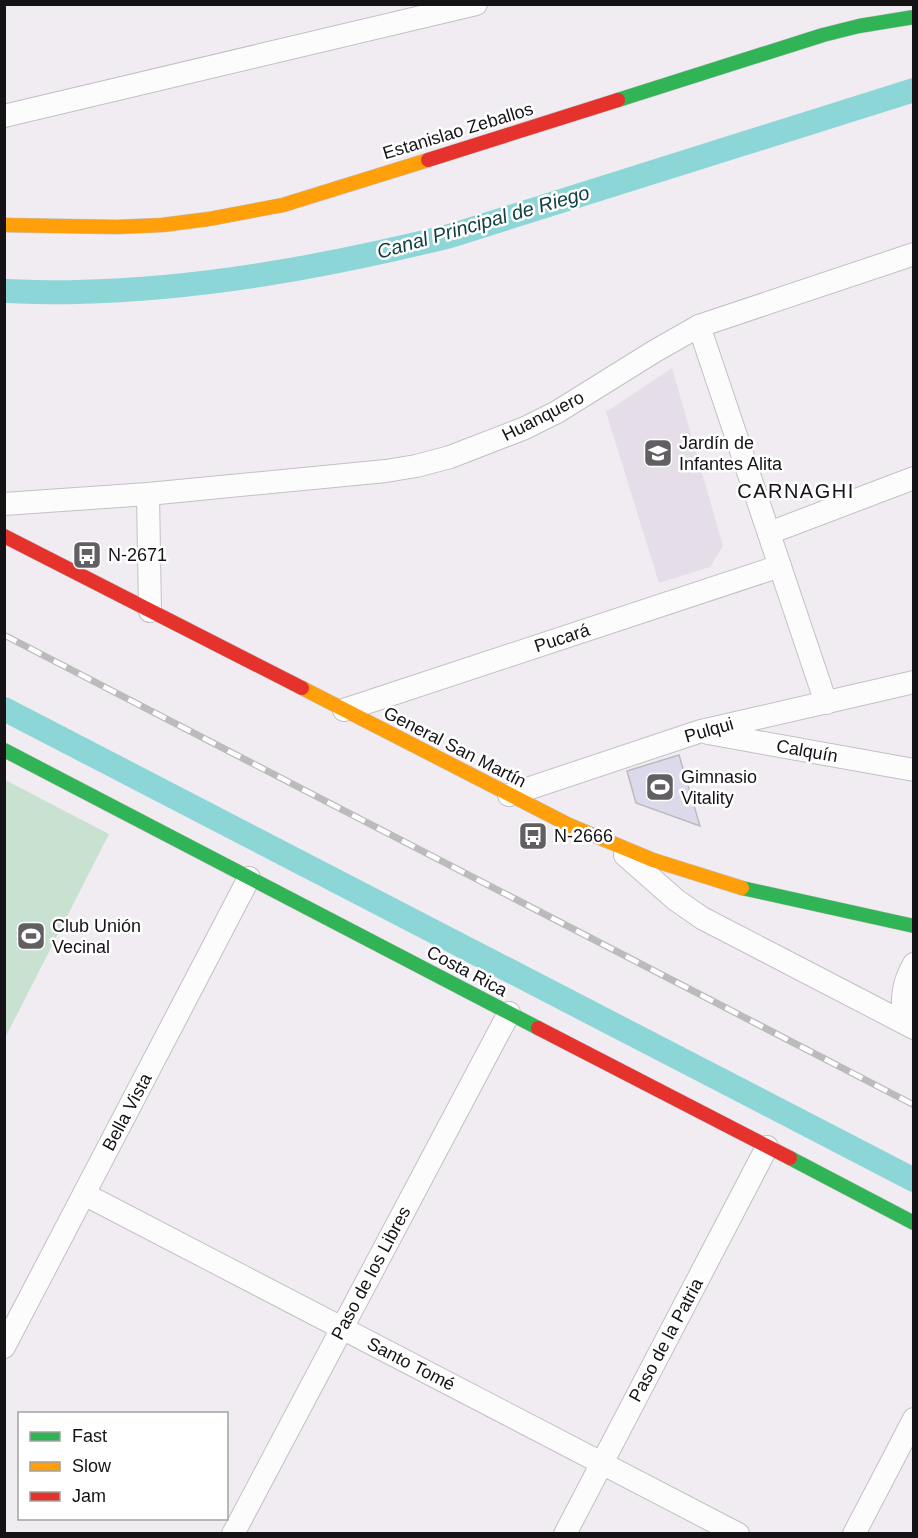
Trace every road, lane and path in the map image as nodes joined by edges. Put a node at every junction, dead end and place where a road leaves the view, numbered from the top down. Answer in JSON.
{"nodes":[{"id":1,"x":476,"y":4,"type":"edge"},
{"id":2,"x":914,"y":17,"type":"edge"},
{"id":3,"x":4,"y":116,"type":"edge"},
{"id":4,"x":4,"y":225,"type":"edge"},
{"id":5,"x":914,"y":254,"type":"edge"},
{"id":6,"x":699,"y":326,"type":"junction"},
{"id":7,"x":914,"y":478,"type":"edge"},
{"id":8,"x":148,"y":494,"type":"junction"},
{"id":9,"x":4,"y":504,"type":"edge"},
{"id":10,"x":769,"y":533,"type":"junction"},
{"id":11,"x":4,"y":536,"type":"edge"},
{"id":12,"x":780,"y":566,"type":"junction"},
{"id":13,"x":150,"y":611,"type":"junction"},
{"id":14,"x":914,"y":682,"type":"edge"},
{"id":15,"x":826,"y":703,"type":"junction"},
{"id":16,"x":344,"y":710,"type":"junction"},
{"id":17,"x":700,"y":731,"type":"junction"},
{"id":18,"x":4,"y":750,"type":"edge"},
{"id":19,"x":914,"y":770,"type":"edge"},
{"id":20,"x":509,"y":795,"type":"junction"},
{"id":21,"x":612,"y":844,"type":"junction"},
{"id":22,"x":249,"y":878,"type":"junction"},
{"id":23,"x":914,"y":926,"type":"edge"},
{"id":24,"x":914,"y":964,"type":"edge"},
{"id":25,"x":508,"y":1013,"type":"junction"},
{"id":26,"x":909,"y":1025,"type":"edge"},
{"id":27,"x":767,"y":1147,"type":"junction"},
{"id":28,"x":84,"y":1194,"type":"junction"},
{"id":29,"x":914,"y":1224,"type":"edge"},
{"id":30,"x":342,"y":1328,"type":"junction"},
{"id":31,"x":4,"y":1347,"type":"edge"},
{"id":32,"x":914,"y":1419,"type":"edge"},
{"id":33,"x":602,"y":1463,"type":"junction"},
{"id":34,"x":233,"y":1533,"type":"edge"},
{"id":35,"x":566,"y":1533,"type":"edge"},
{"id":36,"x":738,"y":1533,"type":"edge"},
{"id":37,"x":854,"y":1533,"type":"edge"}],
"edges":[{"from":1,"to":3,"type":"street"},
{"from":2,"to":4,"type":"street","name":"Estanislao Zeballos"},
{"from":5,"to":6,"type":"street","name":"Huanquero"},
{"from":6,"to":8,"type":"street","name":"Huanquero"},
{"from":6,"to":10,"type":"street"},
{"from":7,"to":10,"type":"street"},
{"from":8,"to":9,"type":"street","name":"Huanquero"},
{"from":8,"to":13,"type":"street"},
{"from":10,"to":12,"type":"street"},
{"from":11,"to":13,"type":"street","name":"General San Martín"},
{"from":12,"to":15,"type":"street"},
{"from":12,"to":16,"type":"street","name":"Pucará"},
{"from":13,"to":16,"type":"street","name":"General San Martín"},
{"from":14,"to":15,"type":"street","name":"Pulqui"},
{"from":15,"to":17,"type":"street","name":"Pulqui"},
{"from":16,"to":20,"type":"street","name":"General San Martín"},
{"from":17,"to":19,"type":"street","name":"Calquín"},
{"from":17,"to":20,"type":"street","name":"Pulqui"},
{"from":18,"to":22,"type":"street","name":"Costa Rica"},
{"from":20,"to":21,"type":"street","name":"General San Martín"},
{"from":21,"to":23,"type":"street","name":"General San Martín"},
{"from":21,"to":26,"type":"street"},
{"from":22,"to":25,"type":"street","name":"Costa Rica"},
{"from":22,"to":28,"type":"street","name":"Bella Vista"},
{"from":24,"to":26,"type":"street"},
{"from":25,"to":27,"type":"street","name":"Costa Rica"},
{"from":25,"to":30,"type":"street","name":"Paso de los Libres"},
{"from":27,"to":29,"type":"street","name":"Costa Rica"},
{"from":27,"to":33,"type":"street","name":"Paso de la Patria"},
{"from":28,"to":30,"type":"street","name":"Santo Tomé"},
{"from":28,"to":31,"type":"street","name":"Bella Vista"},
{"from":30,"to":33,"type":"street","name":"Santo Tomé"},
{"from":30,"to":34,"type":"street","name":"Paso de los Libres"},
{"from":32,"to":37,"type":"street"},
{"from":33,"to":35,"type":"street","name":"Paso de la Patria"},
{"from":33,"to":36,"type":"street","name":"Santo Tomé"}]}
